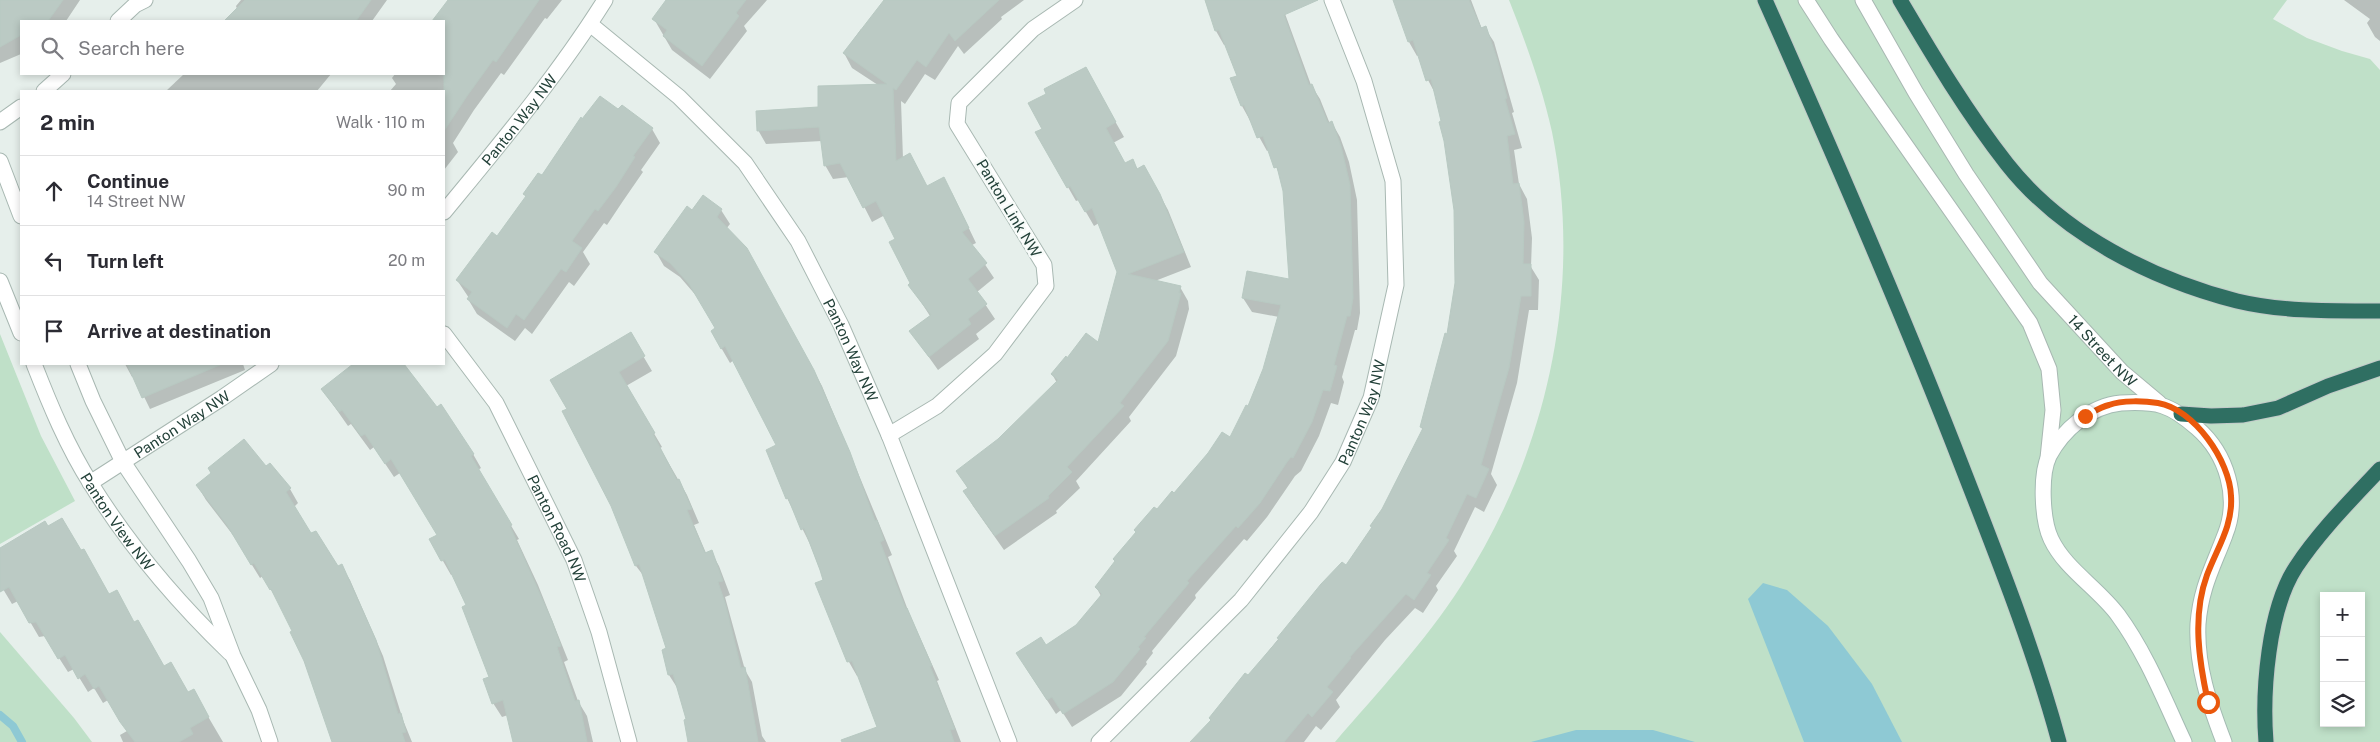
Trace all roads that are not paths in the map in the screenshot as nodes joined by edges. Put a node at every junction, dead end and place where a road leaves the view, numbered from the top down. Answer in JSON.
{"nodes":[{"id":1,"x":605,"y":0,"type":"edge"},
{"id":2,"x":1075,"y":0,"type":"edge"},
{"id":3,"x":1332,"y":0,"type":"edge"},
{"id":4,"x":1765,"y":0,"type":"edge"},
{"id":5,"x":1806,"y":0,"type":"edge"},
{"id":6,"x":1863,"y":0,"type":"edge"},
{"id":7,"x":1900,"y":0,"type":"edge"},
{"id":8,"x":139,"y":2,"type":"edge"},
{"id":9,"x":119,"y":20,"type":"edge"},
{"id":10,"x":590,"y":24,"type":"junction"},
{"id":11,"x":62,"y":75,"type":"edge"},
{"id":12,"x":45,"y":90,"type":"edge"},
{"id":13,"x":20,"y":108,"type":"edge"},
{"id":14,"x":0,"y":122,"type":"edge"},
{"id":15,"x":0,"y":161,"type":"edge"},
{"id":16,"x":445,"y":211,"type":"edge"},
{"id":17,"x":20,"y":213,"type":"edge"},
{"id":18,"x":0,"y":281,"type":"edge"},
{"id":19,"x":2380,"y":311,"type":"edge"},
{"id":20,"x":20,"y":331,"type":"edge"},
{"id":21,"x":445,"y":335,"type":"edge"},
{"id":22,"x":34,"y":365,"type":"edge"},
{"id":23,"x":78,"y":365,"type":"edge"},
{"id":24,"x":270,"y":365,"type":"edge"},
{"id":25,"x":2380,"y":368,"type":"edge"},
{"id":26,"x":2159,"y":403,"type":"junction"},
{"id":27,"x":2181,"y":414,"type":"junction"},
{"id":28,"x":889,"y":435,"type":"junction"},
{"id":29,"x":2048,"y":458,"type":"junction"},
{"id":30,"x":123,"y":462,"type":"junction"},
{"id":31,"x":2380,"y":469,"type":"edge"},
{"id":32,"x":90,"y":483,"type":"junction"},
{"id":33,"x":233,"y":656,"type":"junction"},
{"id":34,"x":270,"y":742,"type":"edge"},
{"id":35,"x":629,"y":742,"type":"edge"},
{"id":36,"x":1009,"y":742,"type":"edge"},
{"id":37,"x":1099,"y":742,"type":"edge"},
{"id":38,"x":2058,"y":742,"type":"edge"},
{"id":39,"x":2184,"y":742,"type":"edge"},
{"id":40,"x":2224,"y":742,"type":"edge"},
{"id":41,"x":2266,"y":742,"type":"edge"}],
"edges":[{"from":1,"to":10,"type":"street","name":"Panton Way NW"},
{"from":2,"to":28,"type":"street","name":"Panton Link NW"},
{"from":3,"to":37,"type":"street","name":"Panton Way NW"},
{"from":4,"to":38,"type":"highway"},
{"from":5,"to":29,"type":"street"},
{"from":6,"to":26,"type":"street","name":"14 Street NW"},
{"from":7,"to":19,"type":"highway"},
{"from":8,"to":9,"type":"street"},
{"from":10,"to":16,"type":"street","name":"Panton Way NW"},
{"from":10,"to":28,"type":"street","name":"Panton Way NW"},
{"from":11,"to":12,"type":"street"},
{"from":13,"to":14,"type":"street"},
{"from":15,"to":17,"type":"street"},
{"from":18,"to":20,"type":"street"},
{"from":21,"to":35,"type":"street","name":"Panton Road NW"},
{"from":22,"to":32,"type":"street","name":"Panton View NW"},
{"from":23,"to":30,"type":"street","name":"Panton View NW"},
{"from":24,"to":30,"type":"street","name":"Panton Way NW"},
{"from":25,"to":27,"type":"highway"},
{"from":26,"to":27,"type":"street","name":"14 Street NW"},
{"from":26,"to":29,"type":"street"},
{"from":27,"to":40,"type":"street","name":"14 Street NW"},
{"from":28,"to":36,"type":"street","name":"Panton Way NW"},
{"from":29,"to":39,"type":"street"},
{"from":30,"to":32,"type":"street","name":"Panton Way NW"},
{"from":30,"to":33,"type":"street","name":"Panton View NW"},
{"from":31,"to":41,"type":"highway"},
{"from":32,"to":33,"type":"street","name":"Panton View NW"},
{"from":33,"to":34,"type":"street","name":"Panton View NW"}]}
